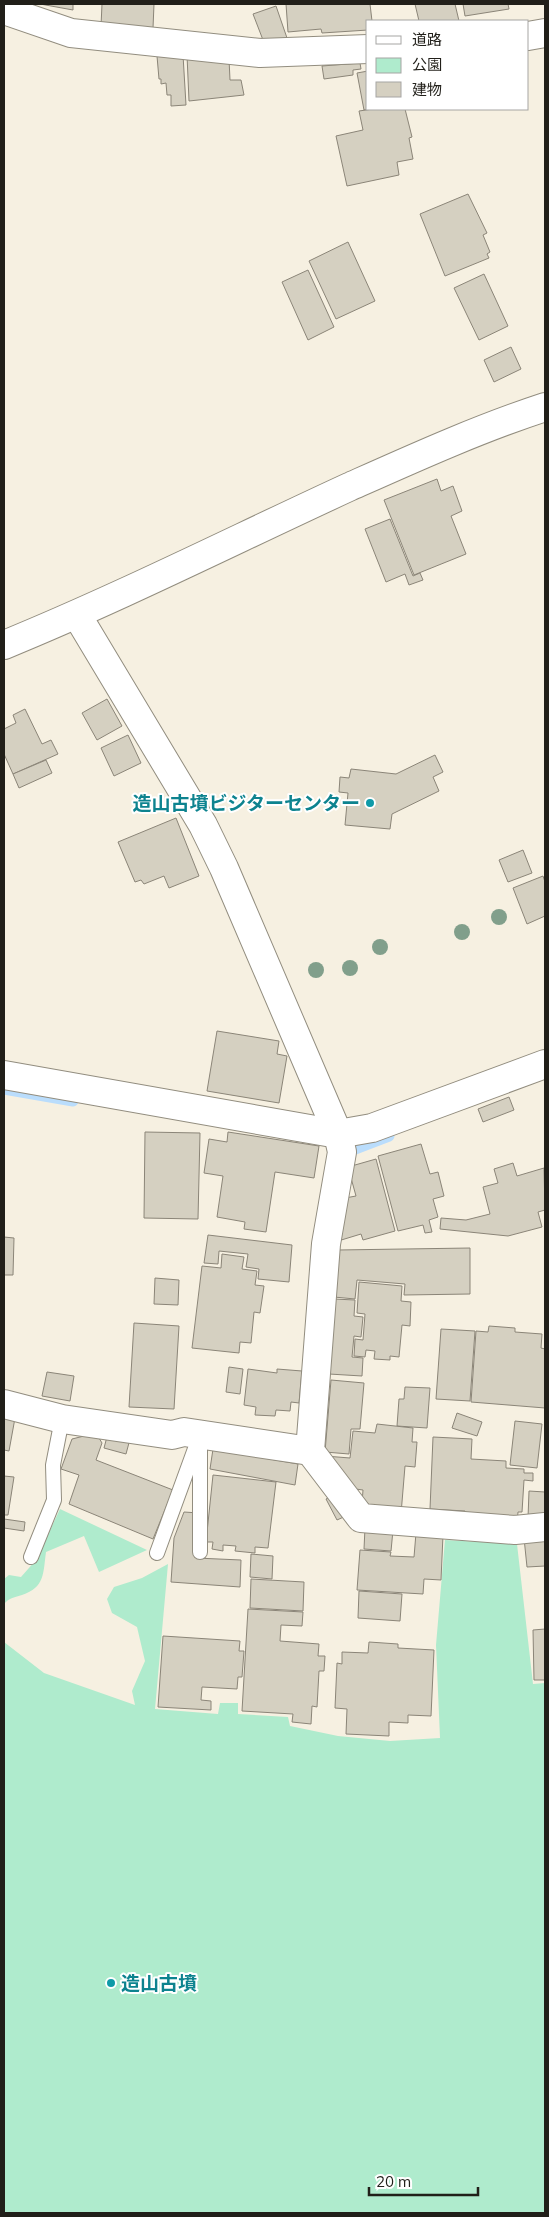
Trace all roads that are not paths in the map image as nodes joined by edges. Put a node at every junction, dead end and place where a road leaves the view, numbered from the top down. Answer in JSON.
{"nodes":[{"id":1,"x":4,"y":10,"type":"edge"},
{"id":2,"x":545,"y":33,"type":"edge"},
{"id":3,"x":529,"y":36,"type":"edge"},
{"id":4,"x":366,"y":49,"type":"edge"},
{"id":5,"x":545,"y":406,"type":"edge"},
{"id":6,"x":77,"y":615,"type":"junction"},
{"id":7,"x":4,"y":645,"type":"edge"},
{"id":8,"x":545,"y":1064,"type":"edge"},
{"id":9,"x":4,"y":1075,"type":"edge"},
{"id":10,"x":340,"y":1143,"type":"junction"},
{"id":11,"x":4,"y":1404,"type":"edge"},
{"id":12,"x":62,"y":1419,"type":"junction"},
{"id":13,"x":200,"y":1435,"type":"junction"},
{"id":14,"x":310,"y":1451,"type":"junction"},
{"id":15,"x":545,"y":1527,"type":"edge"},
{"id":16,"x":200,"y":1552,"type":"dead end"},
{"id":17,"x":157,"y":1553,"type":"dead end"},
{"id":18,"x":31,"y":1557,"type":"dead end"}],
"edges":[{"from":1,"to":4,"type":"street"},
{"from":2,"to":3,"type":"street"},
{"from":5,"to":6,"type":"street"},
{"from":6,"to":7,"type":"street"},
{"from":6,"to":10,"type":"street"},
{"from":8,"to":10,"type":"street"},
{"from":9,"to":10,"type":"street"},
{"from":10,"to":14,"type":"street"},
{"from":11,"to":12,"type":"street"},
{"from":12,"to":13,"type":"street"},
{"from":12,"to":18,"type":"lane"},
{"from":13,"to":14,"type":"street"},
{"from":13,"to":16,"type":"lane"},
{"from":13,"to":17,"type":"lane"},
{"from":14,"to":15,"type":"street"}]}
